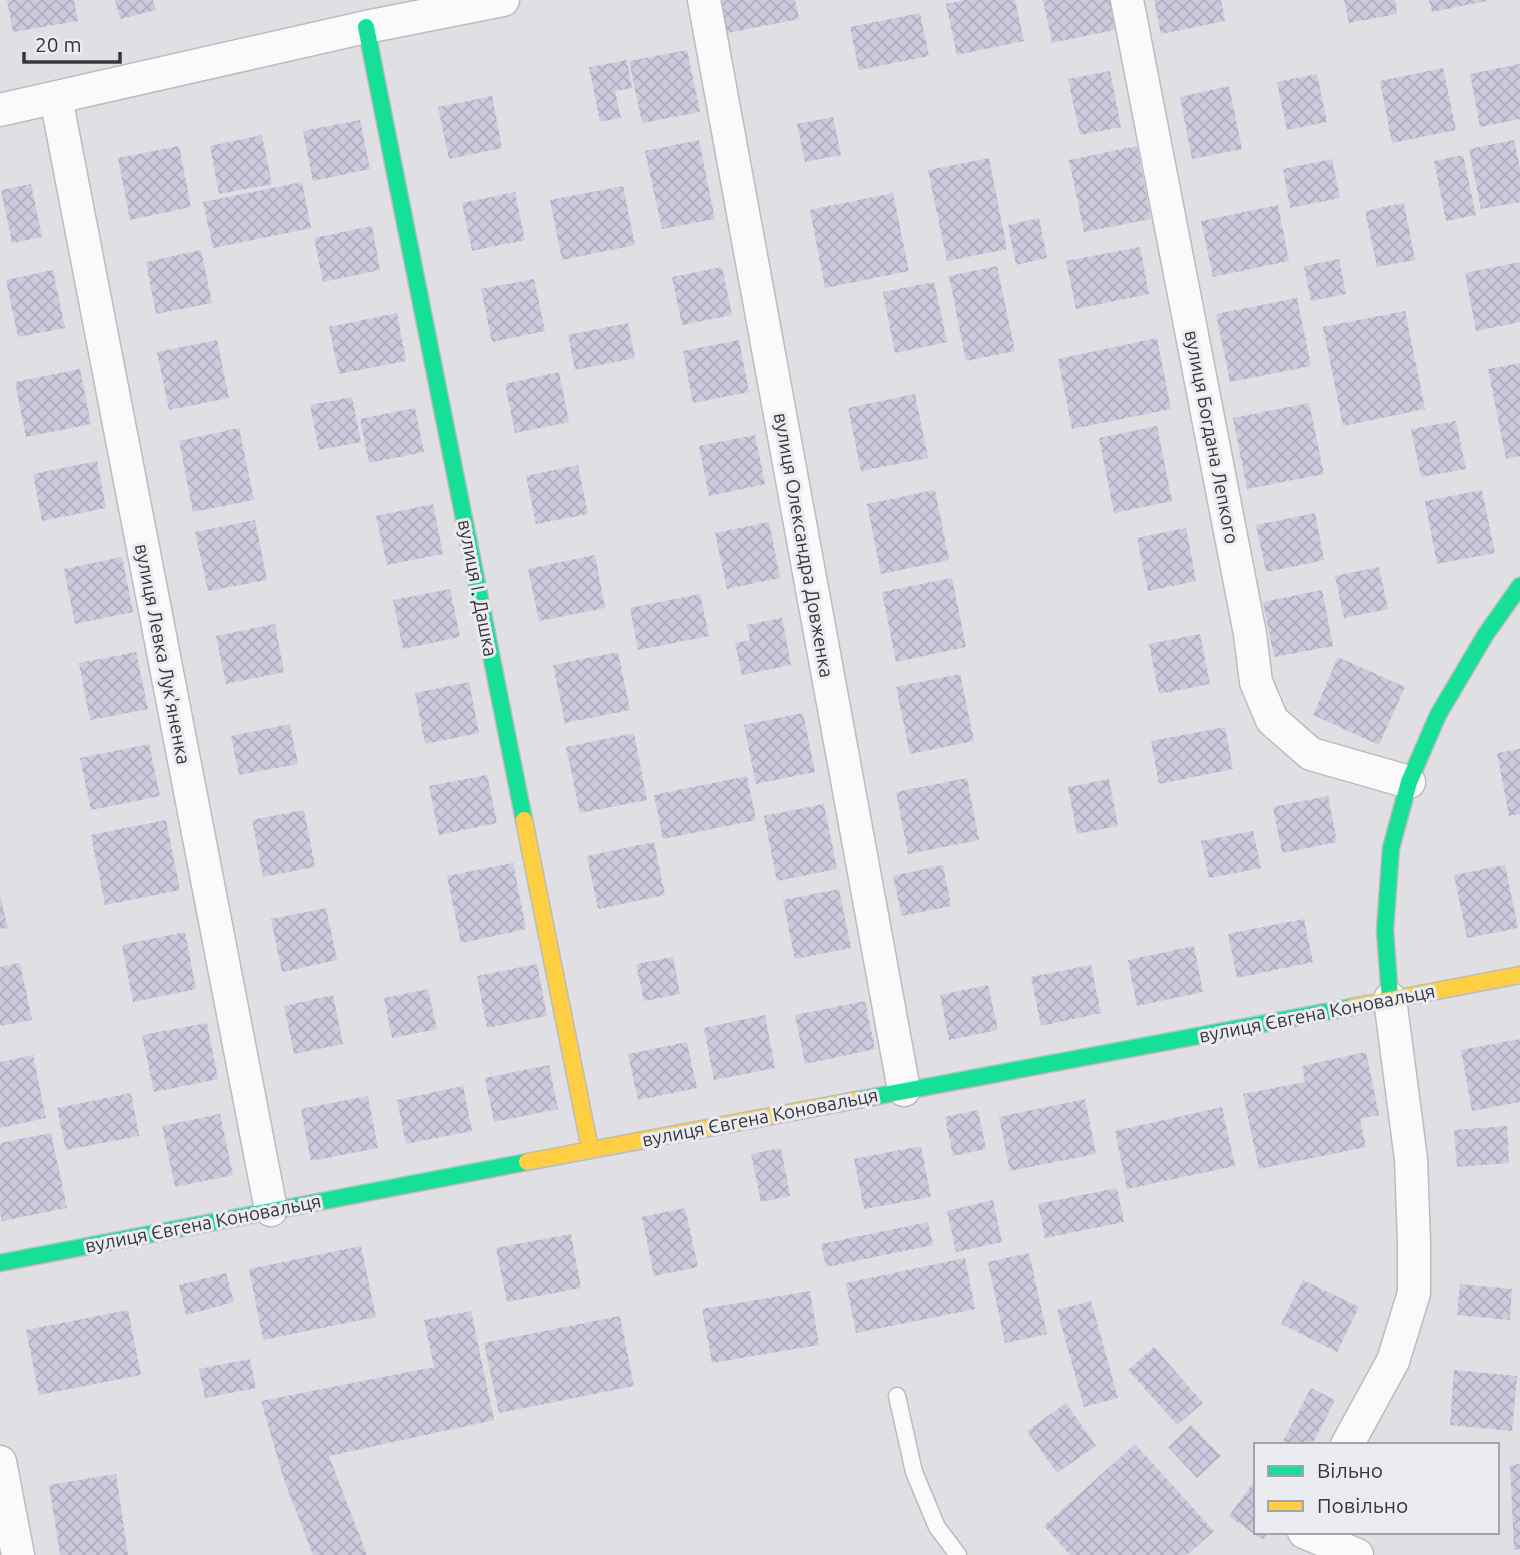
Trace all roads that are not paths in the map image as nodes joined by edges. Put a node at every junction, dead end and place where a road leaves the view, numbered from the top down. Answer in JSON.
{"nodes":[{"id":1,"x":503,"y":0,"type":"edge"},
{"id":2,"x":704,"y":0,"type":"edge"},
{"id":3,"x":1127,"y":0,"type":"edge"},
{"id":4,"x":366,"y":27,"type":"junction"},
{"id":5,"x":56,"y":98,"type":"junction"},
{"id":6,"x":0,"y":110,"type":"edge"},
{"id":7,"x":1520,"y":586,"type":"edge"},
{"id":8,"x":1409,"y":782,"type":"junction"},
{"id":9,"x":1520,"y":975,"type":"edge"},
{"id":10,"x":1390,"y":999,"type":"junction"},
{"id":11,"x":904,"y":1090,"type":"junction"},
{"id":12,"x":590,"y":1149,"type":"junction"},
{"id":13,"x":271,"y":1210,"type":"junction"},
{"id":14,"x":0,"y":1263,"type":"edge"},
{"id":15,"x":897,"y":1396,"type":"dead end"},
{"id":16,"x":1348,"y":1443,"type":"edge"},
{"id":17,"x":0,"y":1462,"type":"edge"},
{"id":18,"x":1297,"y":1534,"type":"edge"},
{"id":19,"x":1309,"y":1534,"type":"edge"},
{"id":20,"x":18,"y":1555,"type":"edge"},
{"id":21,"x":958,"y":1555,"type":"edge"},
{"id":22,"x":1286,"y":1555,"type":"edge"},
{"id":23,"x":1357,"y":1555,"type":"edge"}],
"edges":[{"from":1,"to":4,"type":"street"},
{"from":2,"to":11,"type":"street","name":"вулиця Олександра Довженка"},
{"from":3,"to":8,"type":"street","name":"вулиця Богдана Лепкого"},
{"from":4,"to":5,"type":"street"},
{"from":4,"to":12,"type":"street","name":"вулиця І. Дашка"},
{"from":5,"to":6,"type":"street"},
{"from":5,"to":13,"type":"street","name":"вулиця Левка Лук'яненка"},
{"from":7,"to":8,"type":"street"},
{"from":8,"to":10,"type":"street"},
{"from":9,"to":10,"type":"street","name":"вулиця Євгена Коновальця"},
{"from":10,"to":11,"type":"street","name":"вулиця Євгена Коновальця"},
{"from":10,"to":16,"type":"street"},
{"from":11,"to":12,"type":"street","name":"вулиця Євгена Коновальця"},
{"from":12,"to":13,"type":"street","name":"вулиця Євгена Коновальця"},
{"from":13,"to":14,"type":"street","name":"вулиця Євгена Коновальця"},
{"from":15,"to":21,"type":"lane"},
{"from":17,"to":20,"type":"street"},
{"from":18,"to":22,"type":"street"},
{"from":19,"to":23,"type":"street"}]}
